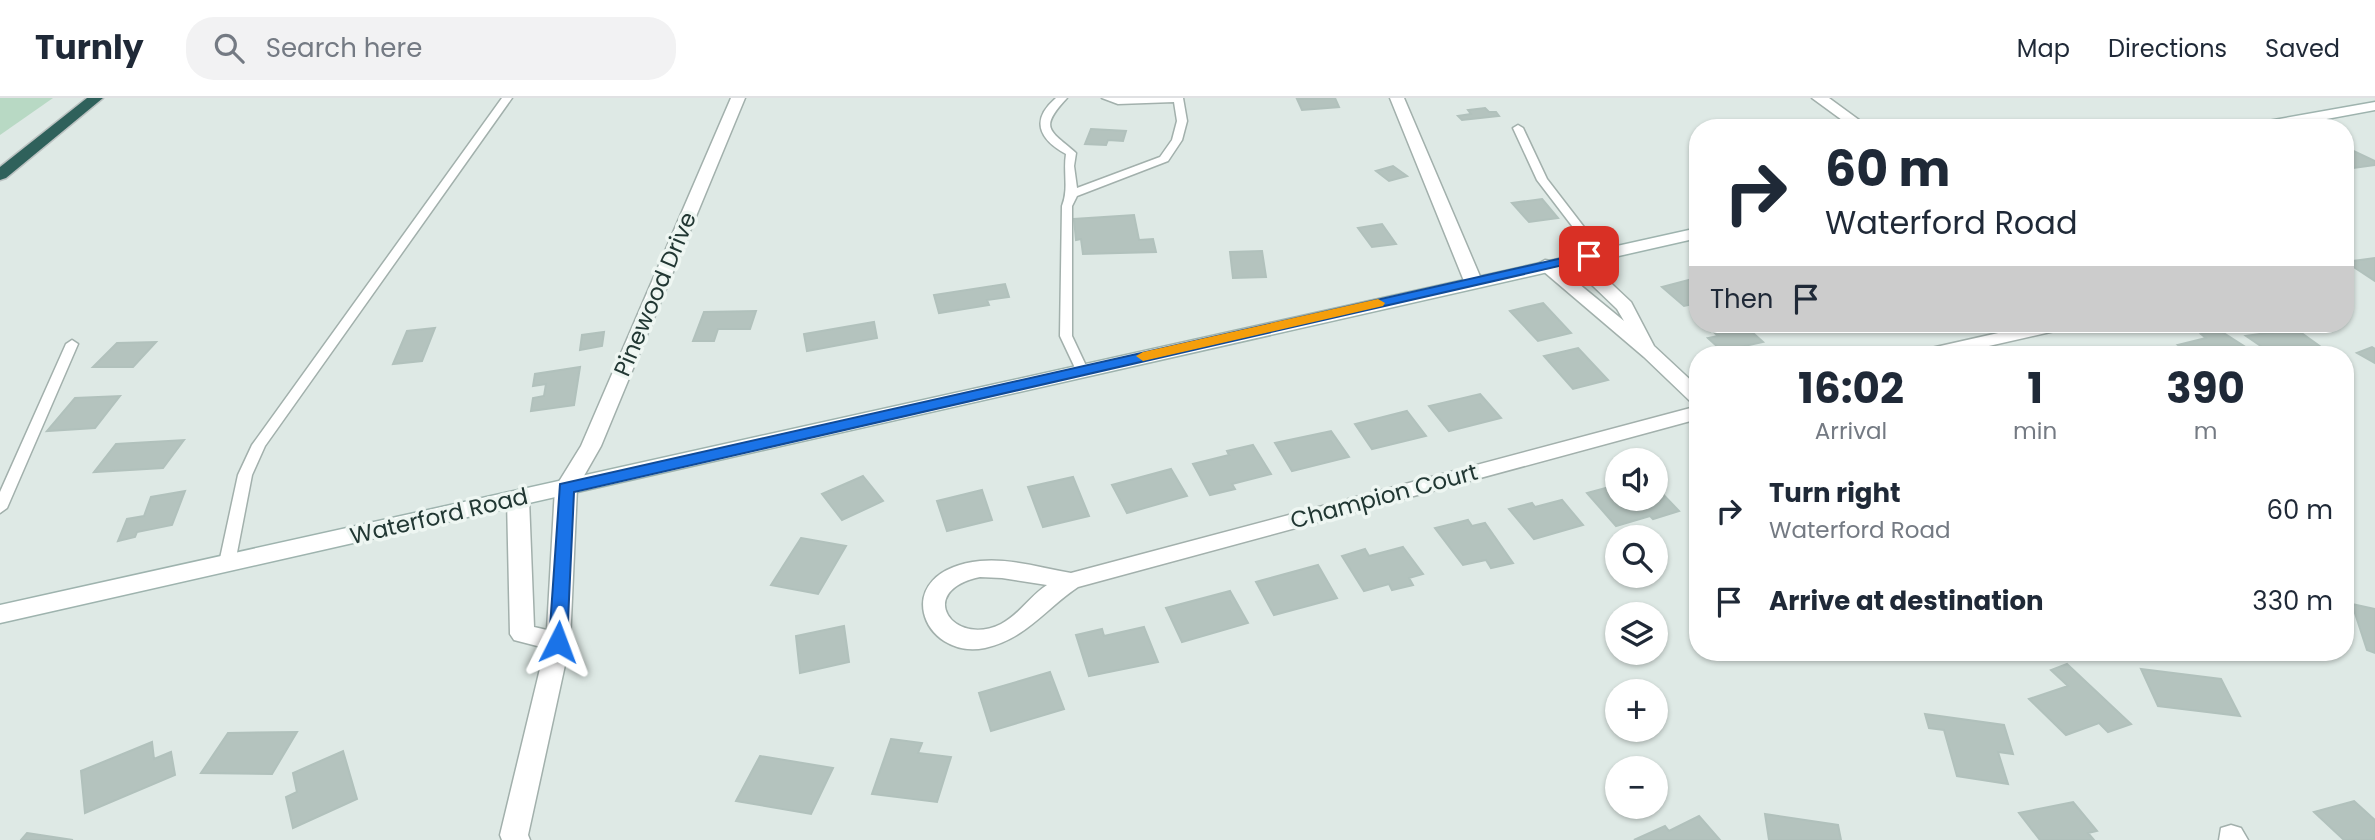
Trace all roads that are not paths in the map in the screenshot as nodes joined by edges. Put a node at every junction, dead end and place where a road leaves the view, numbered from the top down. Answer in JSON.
{"nodes":[{"id":1,"x":96,"y":98,"type":"edge"},
{"id":2,"x":508,"y":98,"type":"edge"},
{"id":3,"x":738,"y":98,"type":"edge"},
{"id":4,"x":1062,"y":98,"type":"edge"},
{"id":5,"x":1107,"y":98,"type":"edge"},
{"id":6,"x":1178,"y":98,"type":"edge"},
{"id":7,"x":1397,"y":98,"type":"edge"},
{"id":8,"x":1819,"y":98,"type":"edge"},
{"id":9,"x":2375,"y":106,"type":"edge"},
{"id":10,"x":1850,"y":119,"type":"edge"},
{"id":11,"x":2302,"y":119,"type":"edge"},
{"id":12,"x":1518,"y":128,"type":"dead end"},
{"id":13,"x":0,"y":174,"type":"edge"},
{"id":14,"x":1072,"y":194,"type":"junction"},
{"id":15,"x":1689,"y":235,"type":"edge"},
{"id":16,"x":1604,"y":253,"type":"junction"},
{"id":17,"x":1575,"y":259,"type":"junction"},
{"id":18,"x":1545,"y":265,"type":"junction"},
{"id":19,"x":1473,"y":281,"type":"junction"},
{"id":20,"x":2022,"y":333,"type":"edge"},
{"id":21,"x":72,"y":344,"type":"dead end"},
{"id":22,"x":1964,"y":346,"type":"edge"},
{"id":23,"x":1651,"y":353,"type":"junction"},
{"id":24,"x":1082,"y":370,"type":"junction"},
{"id":25,"x":1689,"y":389,"type":"edge"},
{"id":26,"x":1689,"y":414,"type":"edge"},
{"id":27,"x":566,"y":488,"type":"junction"},
{"id":28,"x":518,"y":499,"type":"junction"},
{"id":29,"x":0,"y":508,"type":"edge"},
{"id":30,"x":227,"y":563,"type":"junction"},
{"id":31,"x":1071,"y":581,"type":"junction"},
{"id":32,"x":0,"y":614,"type":"edge"},
{"id":33,"x":558,"y":642,"type":"junction"},
{"id":34,"x":516,"y":840,"type":"edge"}],
"edges":[{"from":1,"to":13,"type":"highway"},
{"from":2,"to":30,"type":"lane"},
{"from":3,"to":27,"type":"street","name":"Pinewood Drive"},
{"from":4,"to":14,"type":"lane"},
{"from":5,"to":6,"type":"lane"},
{"from":6,"to":14,"type":"lane"},
{"from":7,"to":19,"type":"street"},
{"from":8,"to":10,"type":"street"},
{"from":9,"to":11,"type":"street"},
{"from":12,"to":16,"type":"lane"},
{"from":14,"to":24,"type":"lane"},
{"from":15,"to":16,"type":"street","name":"Waterford Road"},
{"from":16,"to":17,"type":"street","name":"Waterford Road"},
{"from":17,"to":18,"type":"street","name":"Waterford Road"},
{"from":17,"to":23,"type":"street"},
{"from":18,"to":19,"type":"street","name":"Waterford Road"},
{"from":18,"to":23,"type":"street"},
{"from":19,"to":24,"type":"street","name":"Waterford Road"},
{"from":20,"to":22,"type":"street"},
{"from":21,"to":29,"type":"lane"},
{"from":23,"to":25,"type":"street"},
{"from":24,"to":27,"type":"street","name":"Waterford Road"},
{"from":26,"to":31,"type":"street","name":"Champion Court"},
{"from":27,"to":28,"type":"street","name":"Waterford Road"},
{"from":27,"to":33,"type":"street"},
{"from":28,"to":30,"type":"street","name":"Waterford Road"},
{"from":28,"to":33,"type":"street"},
{"from":30,"to":32,"type":"street","name":"Waterford Road"},
{"from":31,"to":31,"type":"street","name":"Champion Court"},
{"from":33,"to":34,"type":"street"}]}
